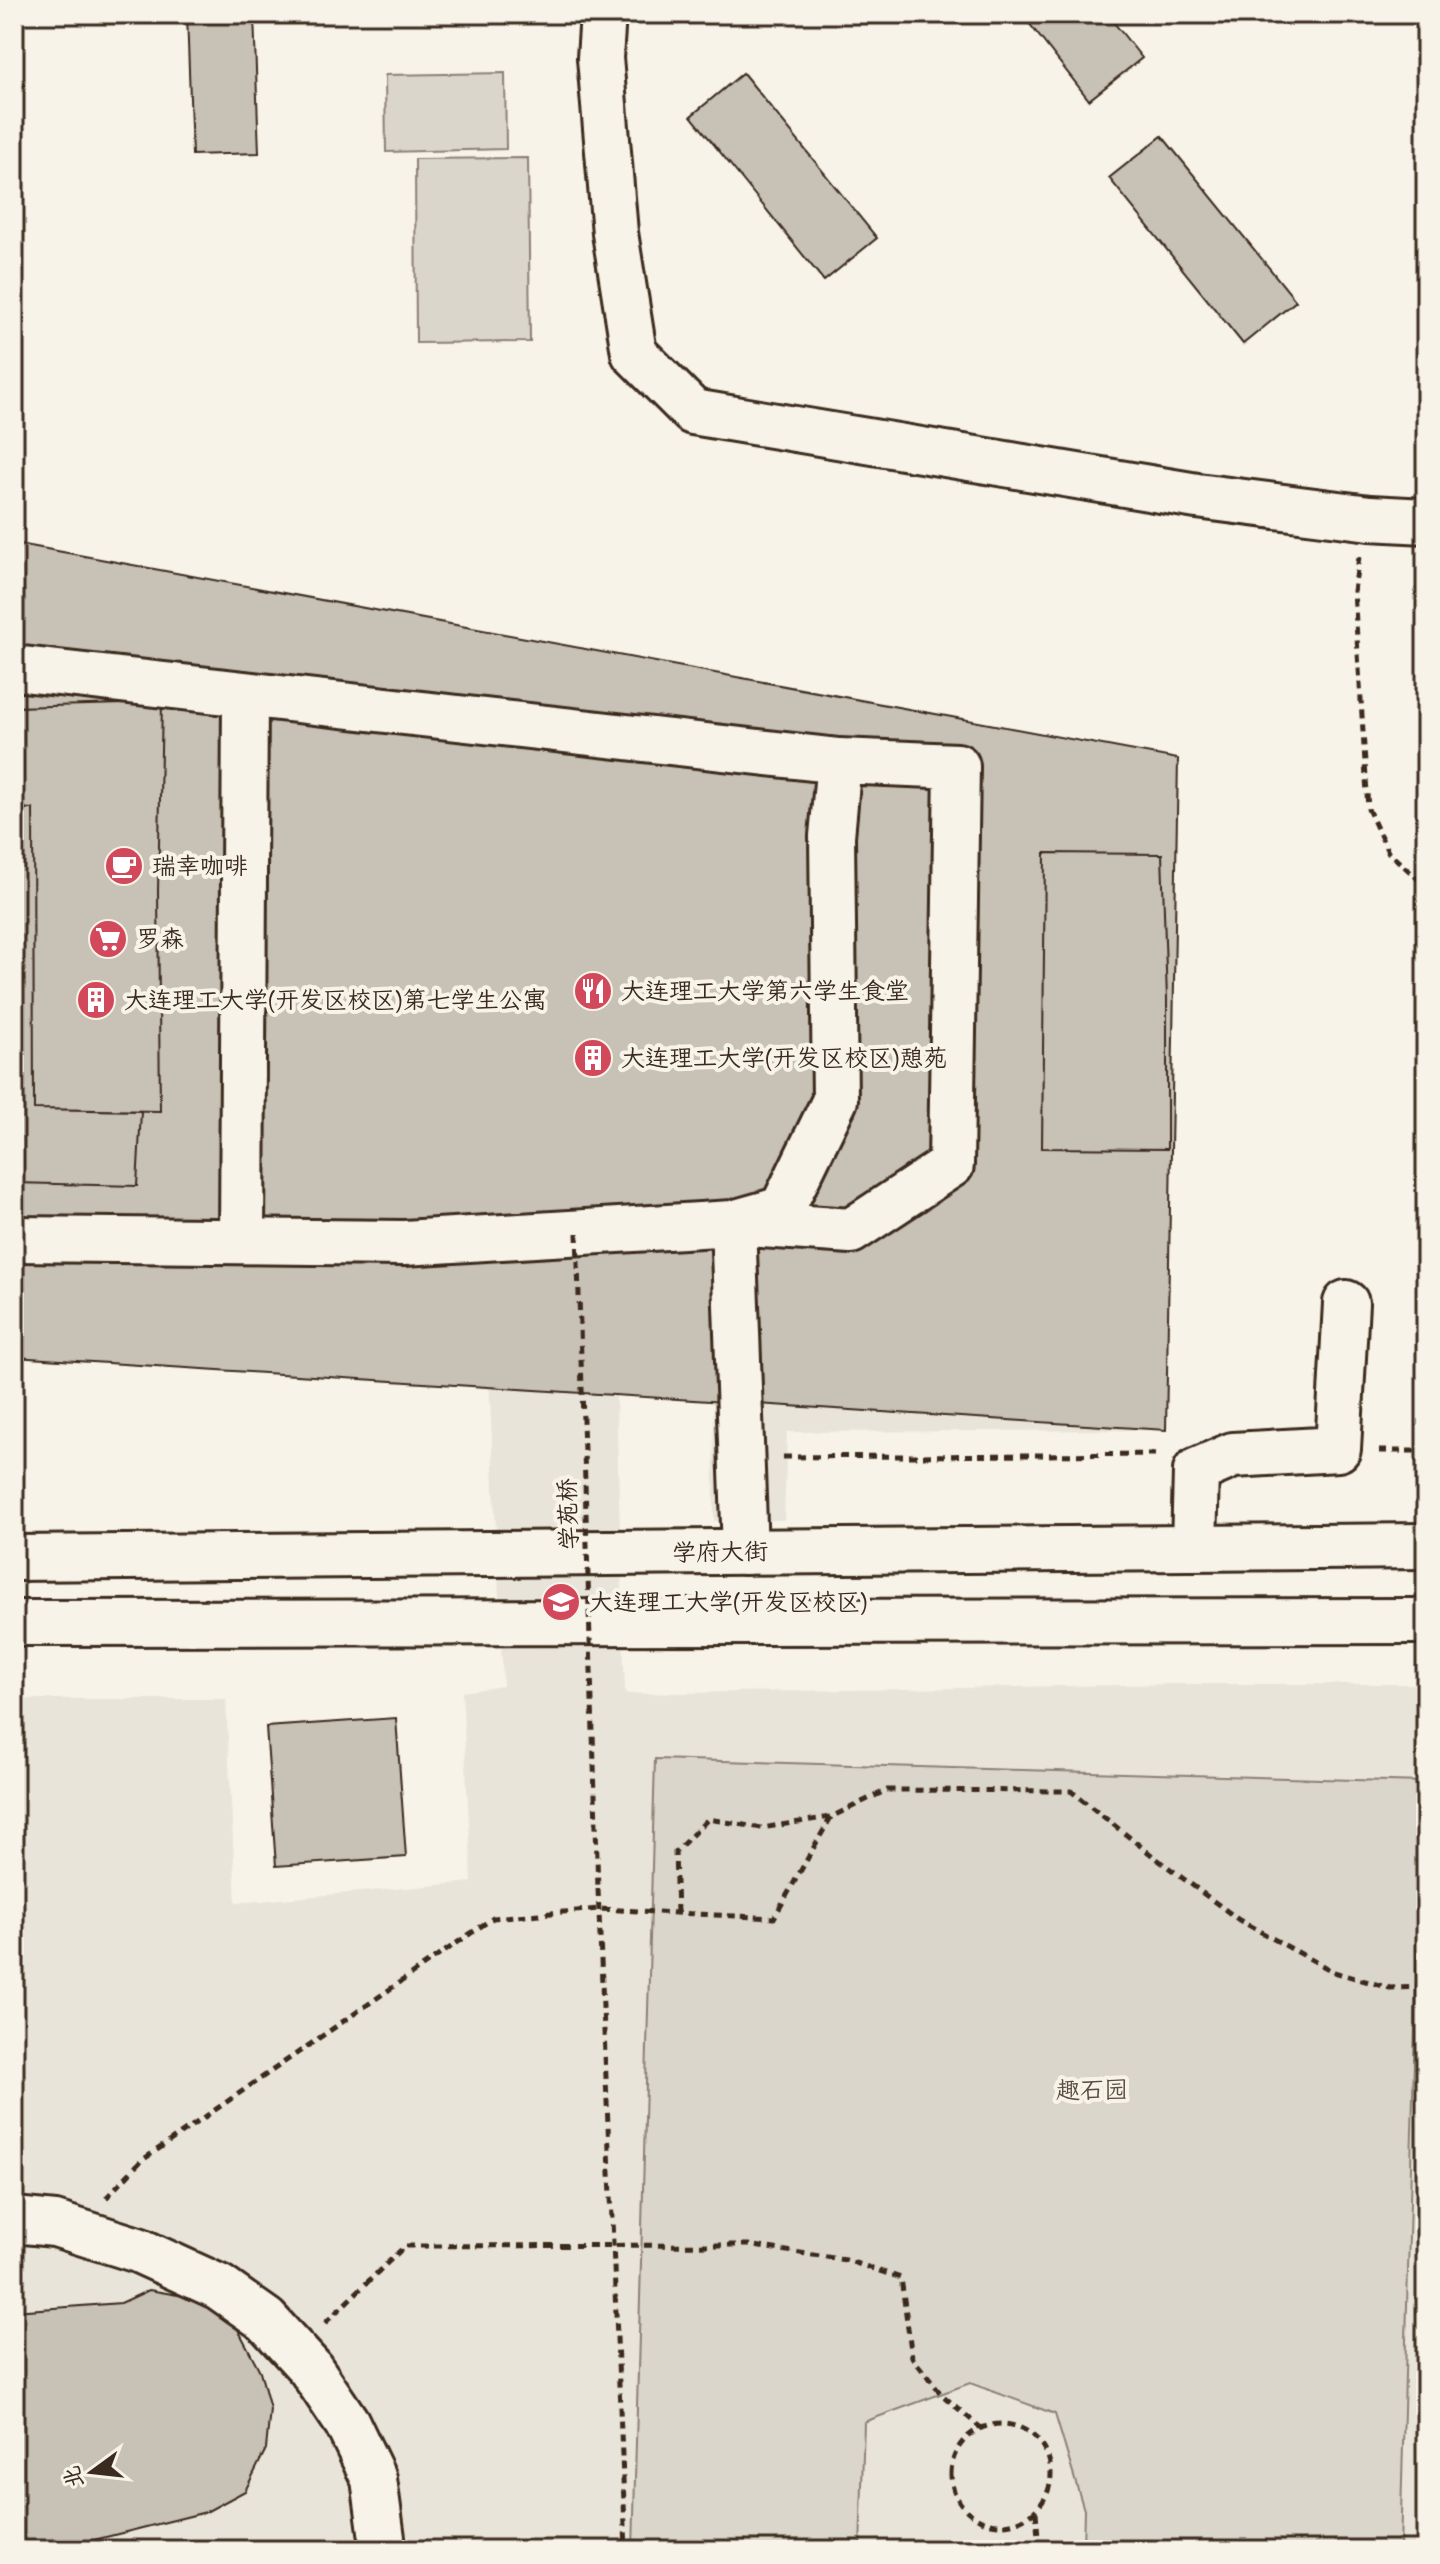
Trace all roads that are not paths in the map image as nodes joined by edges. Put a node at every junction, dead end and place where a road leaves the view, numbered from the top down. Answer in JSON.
{"nodes":[{"id":1,"x":603,"y":14,"type":"edge"},
{"id":2,"x":1426,"y":521,"type":"edge"},
{"id":3,"x":14,"y":668,"type":"edge"},
{"id":4,"x":245,"y":694,"type":"junction"},
{"id":5,"x":839,"y":761,"type":"junction"},
{"id":6,"x":733,"y":1223,"type":"junction"},
{"id":7,"x":14,"y":1239,"type":"edge"},
{"id":8,"x":242,"y":1241,"type":"junction"},
{"id":9,"x":1346,"y":1303,"type":"dead end"},
{"id":10,"x":1426,"y":1546,"type":"edge"},
{"id":11,"x":1194,"y":1548,"type":"junction"},
{"id":12,"x":745,"y":1552,"type":"junction"},
{"id":13,"x":14,"y":1558,"type":"edge"},
{"id":14,"x":1426,"y":1621,"type":"edge"},
{"id":15,"x":14,"y":1623,"type":"edge"},
{"id":16,"x":14,"y":2220,"type":"edge"},
{"id":17,"x":381,"y":2550,"type":"edge"}],
"edges":[{"from":1,"to":2,"type":"street"},
{"from":3,"to":4,"type":"street"},
{"from":4,"to":5,"type":"street"},
{"from":4,"to":8,"type":"street"},
{"from":5,"to":6,"type":"street"},
{"from":5,"to":6,"type":"street"},
{"from":6,"to":8,"type":"street"},
{"from":6,"to":12,"type":"street"},
{"from":7,"to":8,"type":"street"},
{"from":9,"to":11,"type":"street"},
{"from":10,"to":11,"type":"street","name":"学府大街"},
{"from":11,"to":12,"type":"street","name":"学府大街"},
{"from":12,"to":13,"type":"street","name":"学府大街"},
{"from":14,"to":15,"type":"street"},
{"from":16,"to":17,"type":"street"}]}
